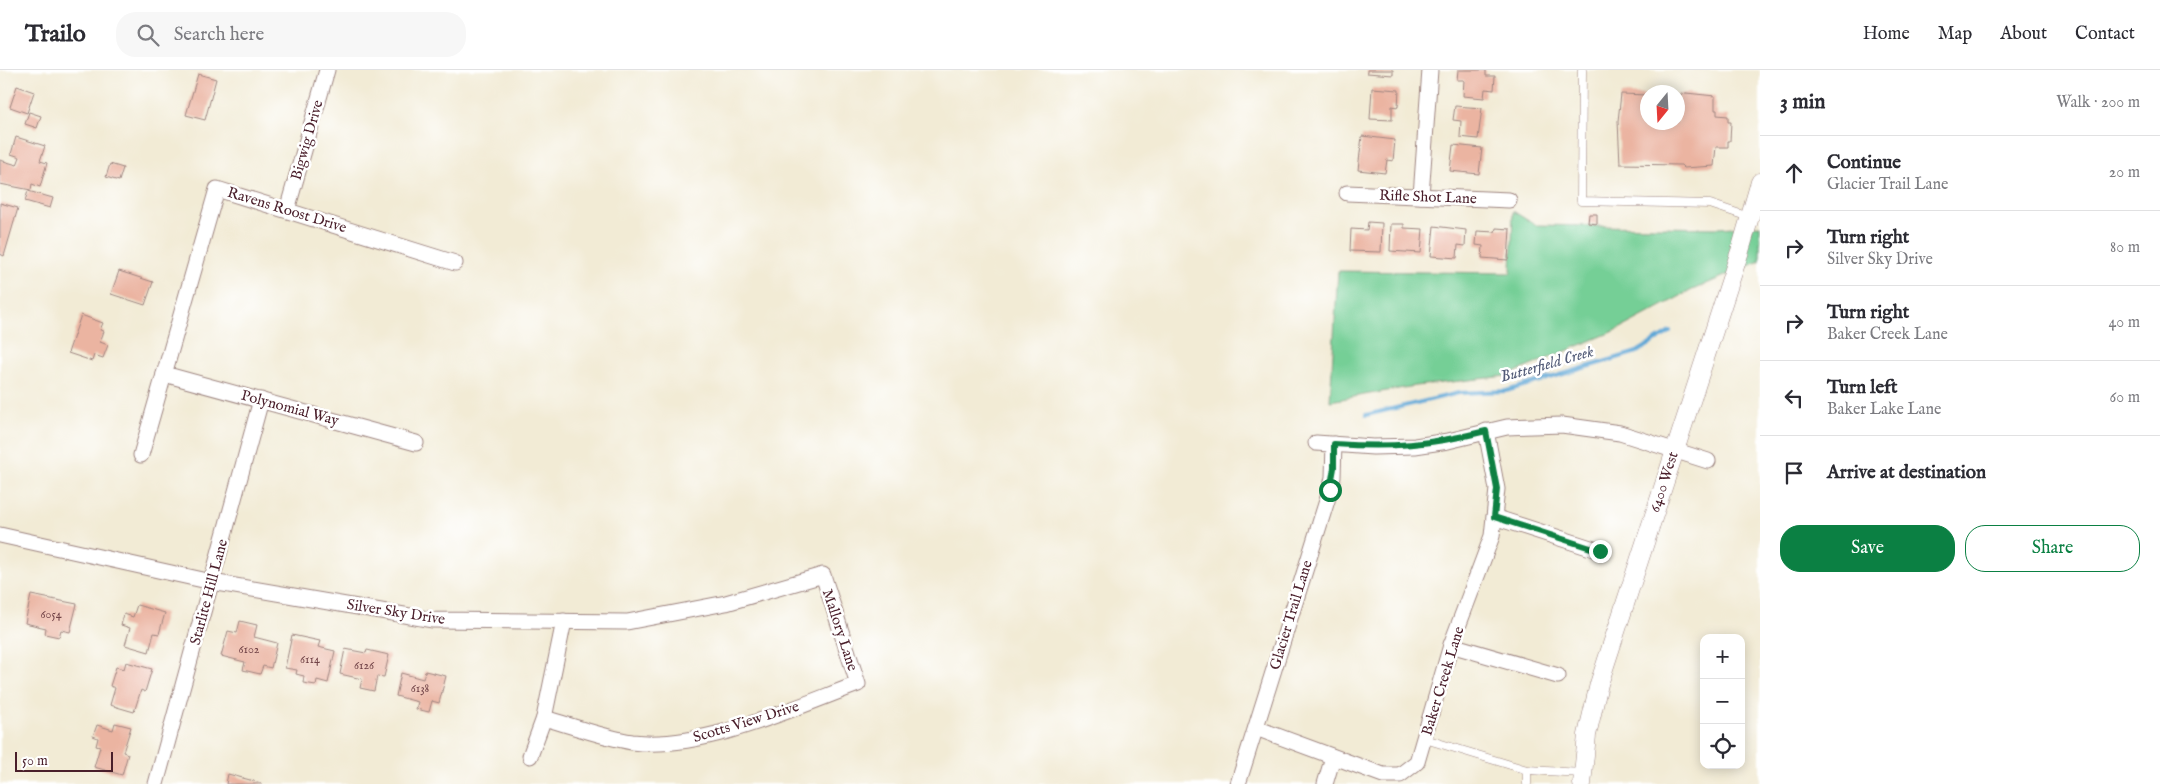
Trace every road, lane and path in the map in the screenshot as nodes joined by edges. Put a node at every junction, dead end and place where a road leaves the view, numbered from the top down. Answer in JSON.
{"nodes":[{"id":1,"x":327,"y":70,"type":"edge"},
{"id":2,"x":1430,"y":70,"type":"edge"},
{"id":3,"x":1582,"y":70,"type":"edge"},
{"id":4,"x":1760,"y":182,"type":"edge"},
{"id":5,"x":1348,"y":194,"type":"dead end"},
{"id":6,"x":1421,"y":196,"type":"junction"},
{"id":7,"x":1509,"y":200,"type":"dead end"},
{"id":8,"x":287,"y":210,"type":"junction"},
{"id":9,"x":1749,"y":217,"type":"junction"},
{"id":10,"x":456,"y":263,"type":"dead end"},
{"id":11,"x":164,"y":374,"type":"junction"},
{"id":12,"x":261,"y":400,"type":"junction"},
{"id":13,"x":1486,"y":431,"type":"junction"},
{"id":14,"x":416,"y":443,"type":"dead end"},
{"id":15,"x":1316,"y":443,"type":"dead end"},
{"id":16,"x":1334,"y":444,"type":"junction"},
{"id":17,"x":1674,"y":450,"type":"junction"},
{"id":18,"x":141,"y":455,"type":"dead end"},
{"id":19,"x":1708,"y":461,"type":"dead end"},
{"id":20,"x":1494,"y":517,"type":"junction"},
{"id":21,"x":0,"y":535,"type":"edge"},
{"id":22,"x":1600,"y":551,"type":"dead end"},
{"id":23,"x":823,"y":575,"type":"joint"},
{"id":24,"x":212,"y":582,"type":"junction"},
{"id":25,"x":564,"y":621,"type":"junction"},
{"id":26,"x":1451,"y":645,"type":"junction"},
{"id":27,"x":1558,"y":676,"type":"dead end"},
{"id":28,"x":858,"y":684,"type":"joint"},
{"id":29,"x":544,"y":718,"type":"junction"},
{"id":30,"x":1256,"y":728,"type":"junction"},
{"id":31,"x":1425,"y":739,"type":"junction"},
{"id":32,"x":530,"y":756,"type":"dead end"},
{"id":33,"x":1333,"y":757,"type":"junction"},
{"id":34,"x":1526,"y":770,"type":"junction"},
{"id":35,"x":1583,"y":778,"type":"edge"},
{"id":36,"x":156,"y":784,"type":"edge"},
{"id":37,"x":1238,"y":784,"type":"edge"},
{"id":38,"x":1325,"y":784,"type":"edge"},
{"id":39,"x":1527,"y":784,"type":"edge"}],
"edges":[{"from":1,"to":8,"type":"street","name":"Bigwig Drive"},
{"from":2,"to":6,"type":"street"},
{"from":3,"to":9,"type":"lane"},
{"from":4,"to":9,"type":"street","name":"6400 West"},
{"from":5,"to":6,"type":"street","name":"Rifle Shot Lane"},
{"from":6,"to":7,"type":"street","name":"Rifle Shot Lane"},
{"from":8,"to":10,"type":"street","name":"Ravens Roost Drive"},
{"from":8,"to":11,"type":"street","name":"Ravens Roost Drive"},
{"from":9,"to":17,"type":"street","name":"6400 West"},
{"from":11,"to":12,"type":"street","name":"Polynomial Way"},
{"from":11,"to":18,"type":"street"},
{"from":12,"to":14,"type":"street","name":"Polynomial Way"},
{"from":12,"to":24,"type":"street","name":"Starlite Hill Lane"},
{"from":13,"to":16,"type":"street"},
{"from":13,"to":17,"type":"street"},
{"from":13,"to":20,"type":"street","name":"Baker Creek Lane"},
{"from":15,"to":16,"type":"street"},
{"from":16,"to":30,"type":"street","name":"Glacier Trail Lane"},
{"from":17,"to":19,"type":"street"},
{"from":17,"to":35,"type":"street","name":"6400 West"},
{"from":20,"to":22,"type":"street"},
{"from":20,"to":26,"type":"street","name":"Baker Creek Lane"},
{"from":21,"to":24,"type":"street","name":"Silver Sky Drive"},
{"from":23,"to":25,"type":"street","name":"Silver Sky Drive"},
{"from":23,"to":28,"type":"street","name":"Mallory Lane"},
{"from":24,"to":25,"type":"street","name":"Silver Sky Drive"},
{"from":24,"to":36,"type":"street","name":"Starlite Hill Lane"},
{"from":25,"to":29,"type":"street"},
{"from":26,"to":27,"type":"street"},
{"from":26,"to":31,"type":"street","name":"Baker Creek Lane"},
{"from":28,"to":29,"type":"street","name":"Scotts View Drive"},
{"from":29,"to":32,"type":"street"},
{"from":30,"to":33,"type":"street","name":"Baker Creek Lane"},
{"from":30,"to":37,"type":"street","name":"Glacier Trail Lane"},
{"from":31,"to":33,"type":"street","name":"Baker Creek Lane"},
{"from":31,"to":34,"type":"lane"},
{"from":33,"to":38,"type":"street"},
{"from":34,"to":35,"type":"lane"},
{"from":34,"to":39,"type":"lane"}]}
